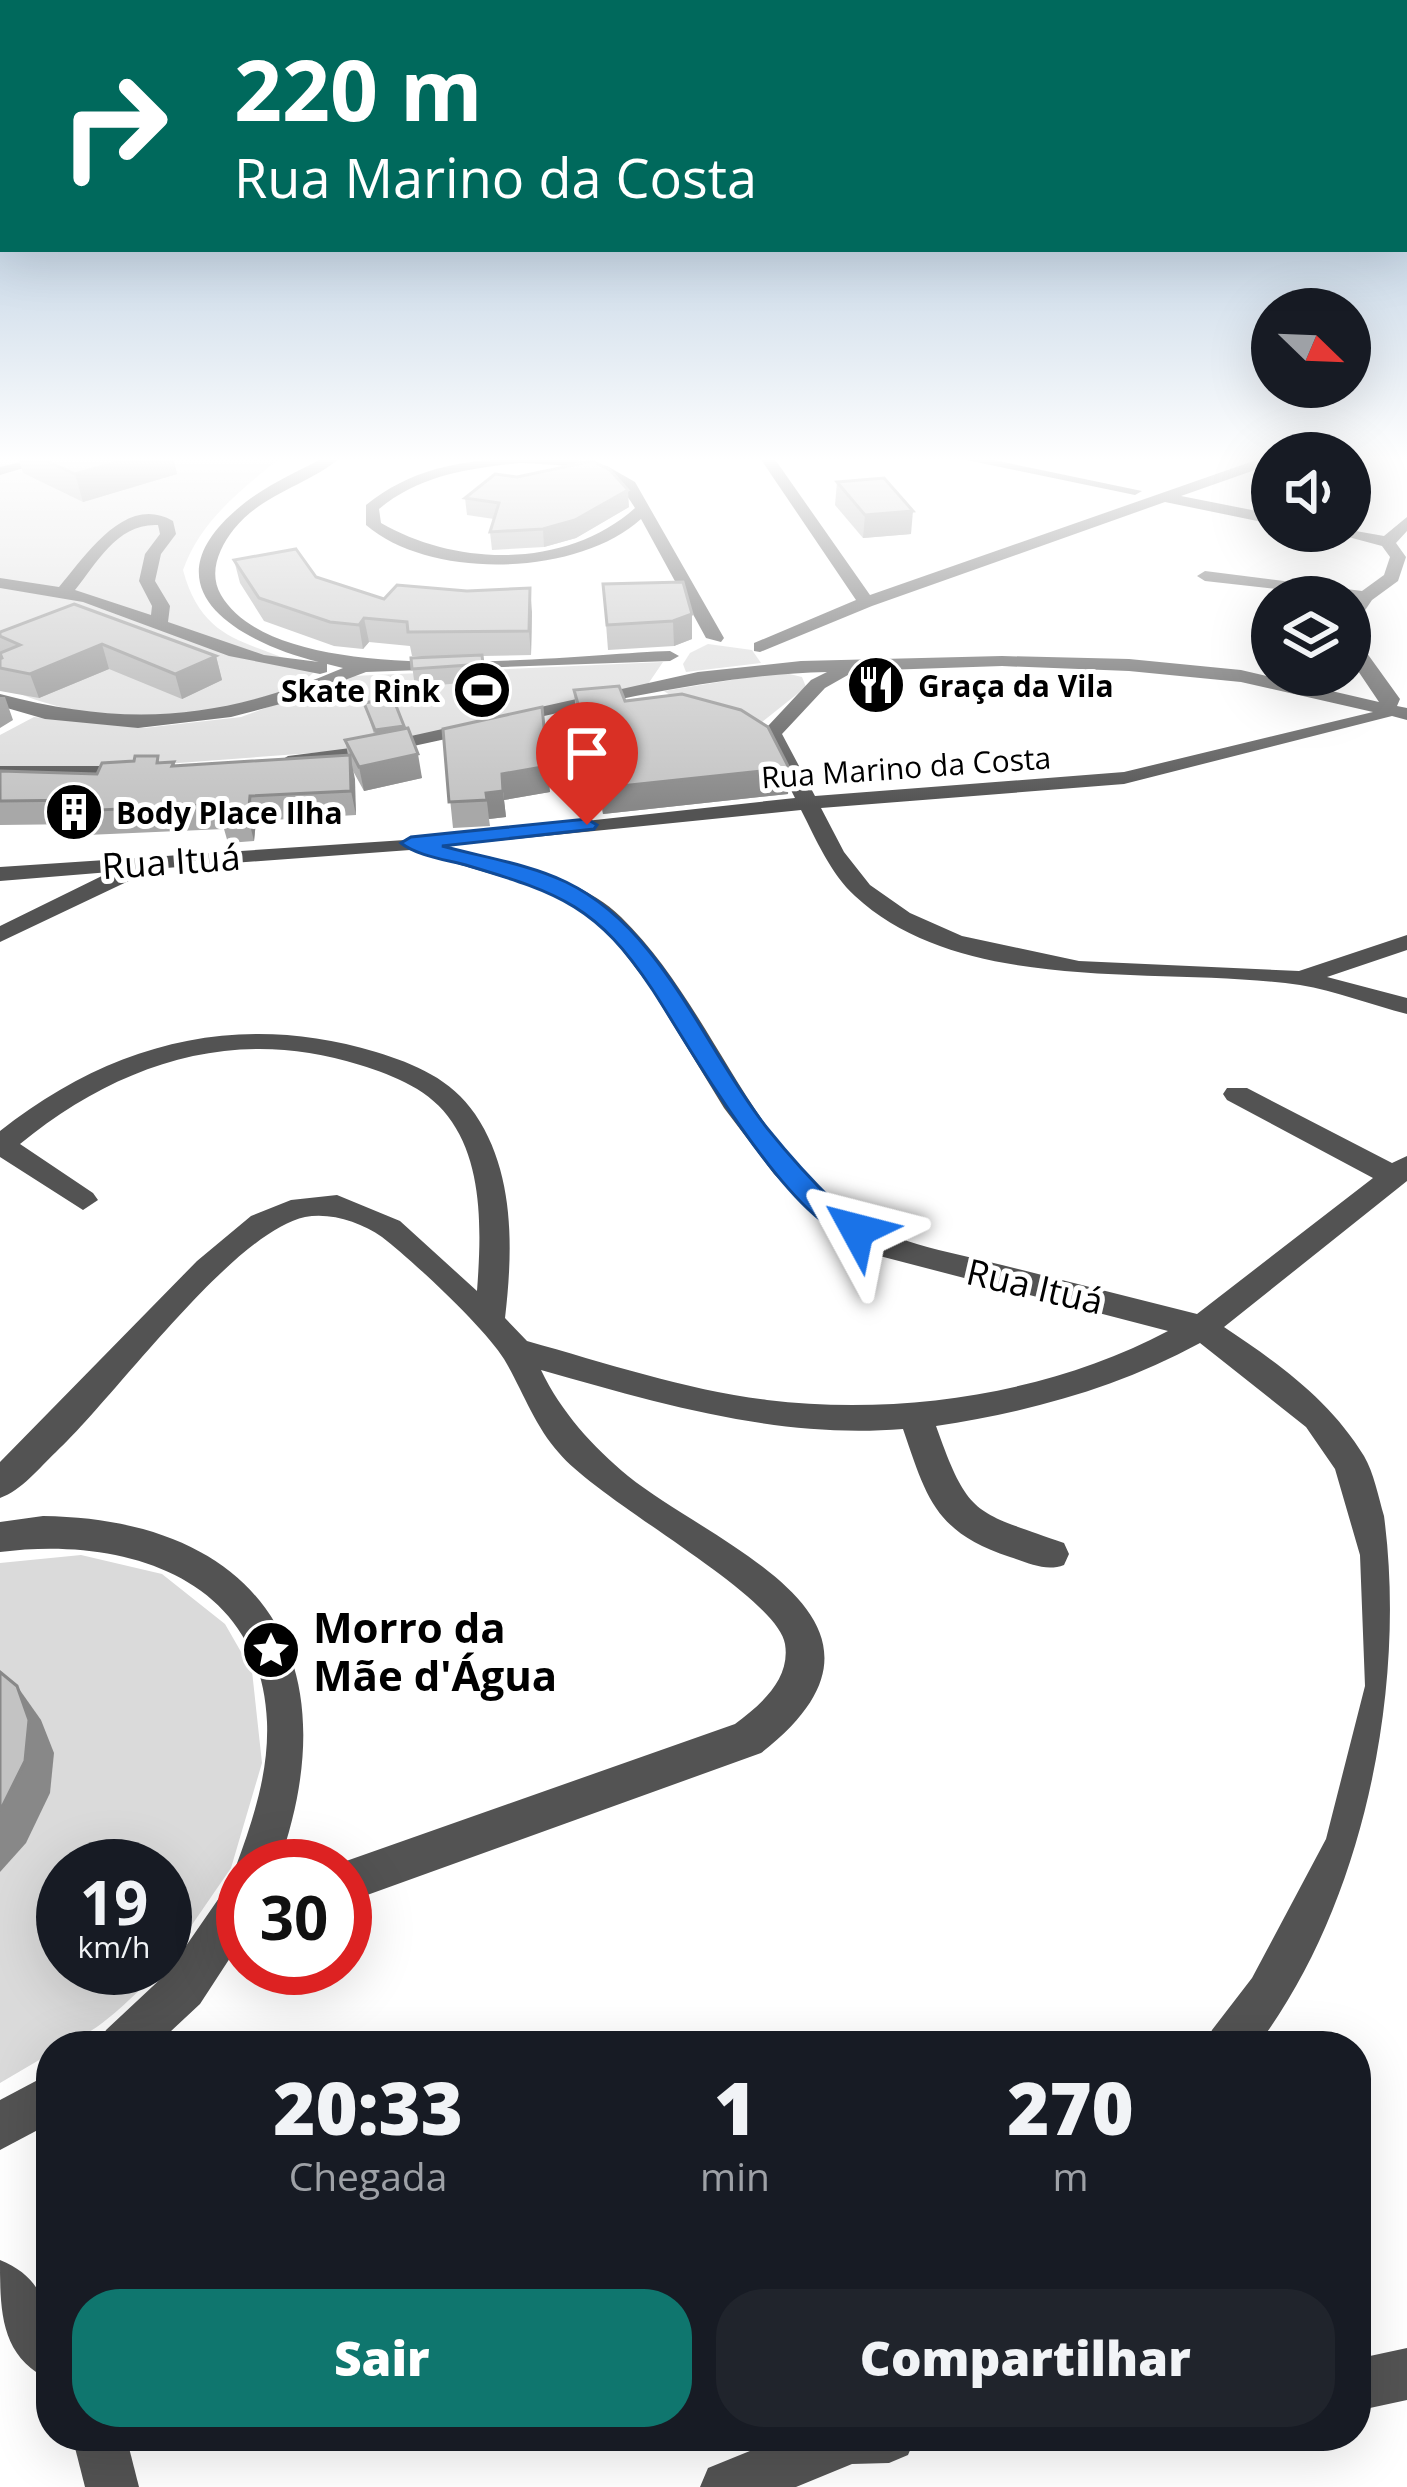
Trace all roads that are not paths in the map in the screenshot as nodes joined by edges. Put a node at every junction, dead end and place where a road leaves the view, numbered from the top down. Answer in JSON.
{"nodes":[{"id":1,"x":80,"y":574,"type":"edge"},
{"id":2,"x":149,"y":574,"type":"edge"},
{"id":3,"x":208,"y":574,"type":"edge"},
{"id":4,"x":666,"y":574,"type":"edge"},
{"id":5,"x":846,"y":574,"type":"edge"},
{"id":6,"x":947,"y":574,"type":"edge"},
{"id":7,"x":1205,"y":576,"type":"dead end"},
{"id":8,"x":1251,"y":582,"type":"edge"},
{"id":9,"x":0,"y":583,"type":"edge"},
{"id":10,"x":64,"y":592,"type":"junction"},
{"id":11,"x":866,"y":602,"type":"junction"},
{"id":12,"x":159,"y":626,"type":"junction"},
{"id":13,"x":692,"y":646,"type":"junction"},
{"id":14,"x":760,"y":647,"type":"junction"},
{"id":15,"x":850,"y":666,"type":"junction"},
{"id":16,"x":801,"y":667,"type":"junction"},
{"id":17,"x":360,"y":668,"type":"junction"},
{"id":18,"x":1371,"y":674,"type":"edge"},
{"id":19,"x":818,"y":684,"type":"junction"},
{"id":20,"x":664,"y":699,"type":"junction"},
{"id":21,"x":0,"y":700,"type":"edge"},
{"id":22,"x":1399,"y":704,"type":"edge"},
{"id":23,"x":723,"y":720,"type":"edge"},
{"id":24,"x":772,"y":734,"type":"junction"},
{"id":25,"x":268,"y":763,"type":"edge"},
{"id":26,"x":162,"y":771,"type":"edge"},
{"id":27,"x":0,"y":772,"type":"edge"},
{"id":28,"x":807,"y":803,"type":"junction"},
{"id":29,"x":411,"y":843,"type":"junction"},
{"id":30,"x":159,"y":861,"type":"junction"},
{"id":31,"x":0,"y":874,"type":"edge"},
{"id":32,"x":0,"y":935,"type":"edge"},
{"id":33,"x":1407,"y":942,"type":"edge"},
{"id":34,"x":1301,"y":978,"type":"junction"},
{"id":35,"x":1407,"y":1006,"type":"edge"},
{"id":36,"x":1237,"y":1094,"type":"dead end"},
{"id":37,"x":0,"y":1146,"type":"edge"},
{"id":38,"x":1400,"y":1171,"type":"edge"},
{"id":39,"x":82,"y":1200,"type":"dead end"},
{"id":40,"x":489,"y":1322,"type":"junction"},
{"id":41,"x":1200,"y":1328,"type":"junction"},
{"id":42,"x":517,"y":1351,"type":"junction"},
{"id":43,"x":914,"y":1412,"type":"junction"},
{"id":44,"x":0,"y":1483,"type":"edge"},
{"id":45,"x":0,"y":1537,"type":"edge"},
{"id":46,"x":1051,"y":1554,"type":"dead end"},
{"id":47,"x":267,"y":1839,"type":"edge"},
{"id":48,"x":372,"y":1872,"type":"edge"},
{"id":49,"x":216,"y":1940,"type":"edge"},
{"id":50,"x":216,"y":1960,"type":"edge"},
{"id":51,"x":192,"y":1976,"type":"edge"},
{"id":52,"x":192,"y":1981,"type":"edge"},
{"id":53,"x":177,"y":1995,"type":"edge"},
{"id":54,"x":138,"y":2031,"type":"edge"},
{"id":55,"x":1240,"y":2031,"type":"edge"},
{"id":56,"x":36,"y":2106,"type":"edge"},
{"id":57,"x":0,"y":2126,"type":"edge"},
{"id":58,"x":0,"y":2285,"type":"edge"},
{"id":59,"x":36,"y":2334,"type":"edge"},
{"id":60,"x":1407,"y":2374,"type":"edge"},
{"id":61,"x":1371,"y":2382,"type":"edge"},
{"id":62,"x":103,"y":2451,"type":"edge"},
{"id":63,"x":827,"y":2451,"type":"edge"},
{"id":64,"x":112,"y":2487,"type":"edge"},
{"id":65,"x":727,"y":2487,"type":"edge"}],
"edges":[{"from":1,"to":10,"type":"street"},
{"from":2,"to":12,"type":"street"},
{"from":3,"to":17,"type":"street"},
{"from":4,"to":13,"type":"street"},
{"from":5,"to":11,"type":"street"},
{"from":6,"to":11,"type":"street"},
{"from":7,"to":8,"type":"street"},
{"from":9,"to":10,"type":"street"},
{"from":10,"to":12,"type":"street"},
{"from":11,"to":14,"type":"street"},
{"from":12,"to":17,"type":"street"},
{"from":13,"to":14,"type":"street"},
{"from":13,"to":17,"type":"street"},
{"from":13,"to":20,"type":"street"},
{"from":14,"to":16,"type":"street"},
{"from":15,"to":16,"type":"street"},
{"from":15,"to":19,"type":"street"},
{"from":15,"to":22,"type":"street"},
{"from":16,"to":19,"type":"street"},
{"from":16,"to":20,"type":"street"},
{"from":17,"to":21,"type":"street"},
{"from":18,"to":22,"type":"street"},
{"from":19,"to":24,"type":"street"},
{"from":20,"to":25,"type":"street"},
{"from":22,"to":28,"type":"street","name":"Rua Marino da Costa"},
{"from":23,"to":24,"type":"street"},
{"from":24,"to":28,"type":"street"},
{"from":26,"to":27,"type":"street"},
{"from":28,"to":29,"type":"street","name":"Rua Marino da Costa"},
{"from":28,"to":34,"type":"street"},
{"from":29,"to":30,"type":"street","name":"Rua Ituá"},
{"from":29,"to":41,"type":"street","name":"Rua Ituá"},
{"from":30,"to":31,"type":"street","name":"Rua Ituá"},
{"from":30,"to":32,"type":"street"},
{"from":33,"to":34,"type":"street"},
{"from":34,"to":35,"type":"street"},
{"from":36,"to":38,"type":"street"},
{"from":37,"to":39,"type":"street"},
{"from":37,"to":40,"type":"street"},
{"from":38,"to":41,"type":"street"},
{"from":40,"to":42,"type":"street"},
{"from":40,"to":44,"type":"street"},
{"from":41,"to":43,"type":"street"},
{"from":41,"to":55,"type":"street","name":"Rua Ituá"},
{"from":42,"to":43,"type":"street"},
{"from":42,"to":48,"type":"street"},
{"from":43,"to":46,"type":"street"},
{"from":45,"to":47,"type":"street"},
{"from":49,"to":51,"type":"street"},
{"from":50,"to":52,"type":"street"},
{"from":53,"to":54,"type":"street"},
{"from":56,"to":57,"type":"street"},
{"from":58,"to":59,"type":"street"},
{"from":60,"to":61,"type":"street"},
{"from":62,"to":64,"type":"street"},
{"from":63,"to":65,"type":"street"}]}
